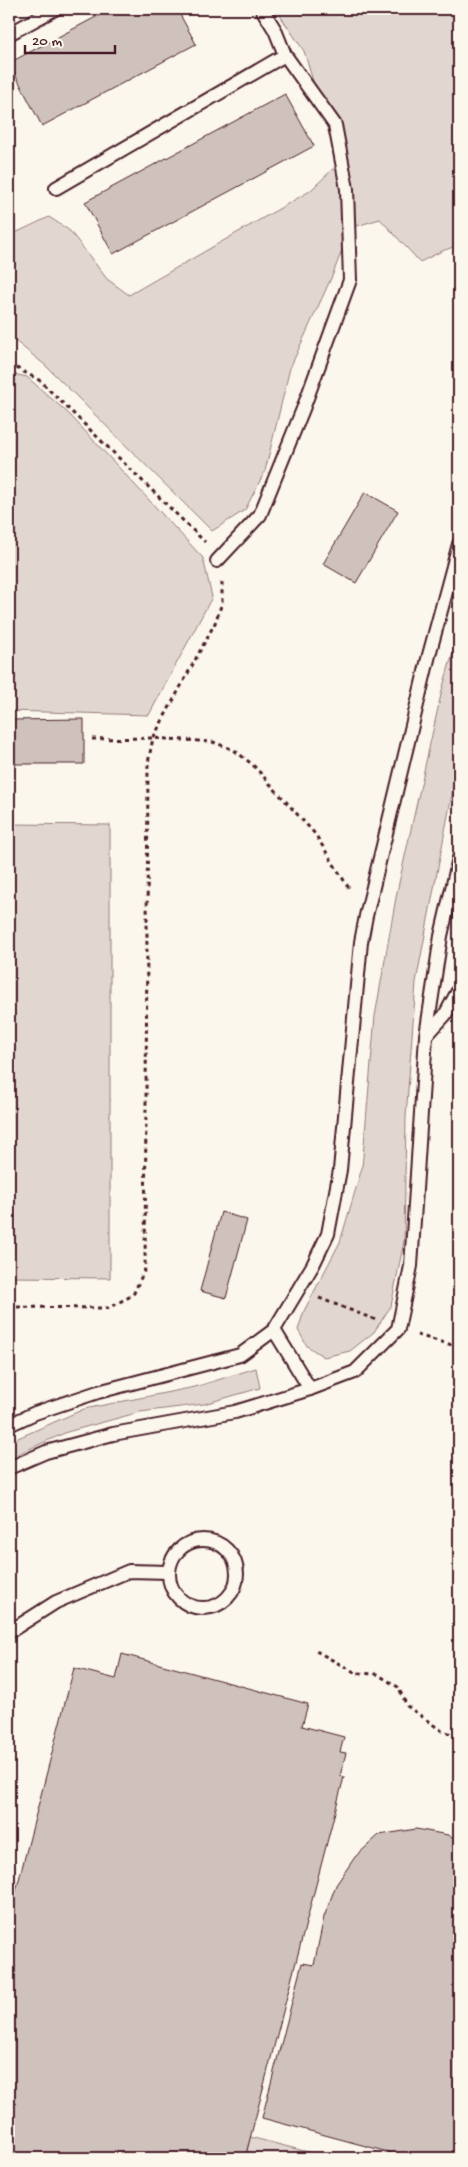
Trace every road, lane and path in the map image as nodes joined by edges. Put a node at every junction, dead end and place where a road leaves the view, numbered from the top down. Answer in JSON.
{"nodes":[{"id":1,"x":55,"y":9,"type":"edge"},
{"id":2,"x":262,"y":9,"type":"edge"},
{"id":3,"x":9,"y":34,"type":"edge"},
{"id":4,"x":285,"y":55,"type":"junction"},
{"id":5,"x":56,"y":188,"type":"dead end"},
{"id":6,"x":9,"y":364,"type":"edge"},
{"id":7,"x":459,"y":544,"type":"edge"},
{"id":8,"x":217,"y":561,"type":"junction"},
{"id":9,"x":153,"y":738,"type":"junction"},
{"id":10,"x":92,"y":739,"type":"dead end"},
{"id":11,"x":459,"y":858,"type":"edge"},
{"id":12,"x":366,"y":916,"type":"junction"},
{"id":13,"x":459,"y":989,"type":"edge"},
{"id":14,"x":426,"y":1036,"type":"junction"},
{"id":15,"x":9,"y":1307,"type":"edge"},
{"id":16,"x":274,"y":1330,"type":"junction"},
{"id":17,"x":310,"y":1389,"type":"junction"},
{"id":18,"x":9,"y":1425,"type":"edge"},
{"id":19,"x":9,"y":1468,"type":"edge"},
{"id":20,"x":168,"y":1572,"type":"junction"},
{"id":21,"x":9,"y":1632,"type":"edge"},
{"id":22,"x":316,"y":1651,"type":"dead end"},
{"id":23,"x":459,"y":1736,"type":"edge"}],
"edges":[{"from":1,"to":3,"type":"lane"},
{"from":2,"to":4,"type":"lane"},
{"from":4,"to":5,"type":"lane"},
{"from":4,"to":8,"type":"lane"},
{"from":6,"to":8,"type":"path"},
{"from":7,"to":12,"type":"lane"},
{"from":8,"to":9,"type":"path"},
{"from":9,"to":10,"type":"path"},
{"from":9,"to":12,"type":"path"},
{"from":9,"to":15,"type":"path"},
{"from":11,"to":14,"type":"lane"},
{"from":12,"to":16,"type":"lane"},
{"from":13,"to":14,"type":"lane"},
{"from":14,"to":17,"type":"lane"},
{"from":16,"to":17,"type":"lane"},
{"from":16,"to":18,"type":"lane"},
{"from":17,"to":19,"type":"lane"},
{"from":20,"to":20,"type":"lane"},
{"from":20,"to":21,"type":"lane"},
{"from":22,"to":23,"type":"path"}]}
